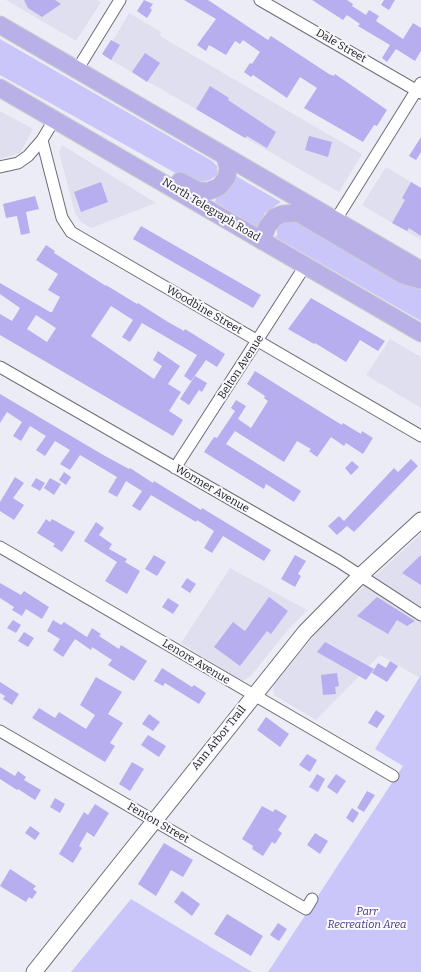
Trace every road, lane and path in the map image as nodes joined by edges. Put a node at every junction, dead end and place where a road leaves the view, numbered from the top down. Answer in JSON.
{"nodes":[{"id":1,"x":120,"y":0,"type":"edge"},
{"id":2,"x":260,"y":0,"type":"edge"},
{"id":3,"x":0,"y":25,"type":"edge"},
{"id":4,"x":77,"y":70,"type":"junction"},
{"id":5,"x":0,"y":88,"type":"edge"},
{"id":6,"x":420,"y":89,"type":"edge"},
{"id":7,"x":54,"y":120,"type":"junction"},
{"id":8,"x":42,"y":140,"type":"junction"},
{"id":9,"x":95,"y":142,"type":"junction"},
{"id":10,"x":225,"y":156,"type":"junction"},
{"id":11,"x":0,"y":167,"type":"edge"},
{"id":12,"x":336,"y":221,"type":"junction"},
{"id":13,"x":262,"y":241,"type":"junction"},
{"id":14,"x":305,"y":266,"type":"junction"},
{"id":15,"x":421,"y":270,"type":"edge"},
{"id":16,"x":421,"y":280,"type":"edge"},
{"id":17,"x":421,"y":333,"type":"edge"},
{"id":18,"x":258,"y":341,"type":"junction"},
{"id":19,"x":0,"y":367,"type":"edge"},
{"id":20,"x":421,"y":436,"type":"edge"},
{"id":21,"x":175,"y":468,"type":"junction"},
{"id":22,"x":421,"y":520,"type":"edge"},
{"id":23,"x":0,"y":547,"type":"edge"},
{"id":24,"x":361,"y":575,"type":"junction"},
{"id":25,"x":421,"y":615,"type":"edge"},
{"id":26,"x":253,"y":696,"type":"junction"},
{"id":27,"x":0,"y":731,"type":"edge"},
{"id":28,"x":393,"y":776,"type":"dead end"},
{"id":29,"x":153,"y":820,"type":"junction"},
{"id":30,"x":312,"y":899,"type":"dead end"},
{"id":31,"x":34,"y":972,"type":"edge"}],
"edges":[{"from":1,"to":4,"type":"street"},
{"from":2,"to":6,"type":"street","name":"Dale Street"},
{"from":3,"to":4,"type":"main road"},
{"from":4,"to":10,"type":"main road"},
{"from":5,"to":7,"type":"main road","name":"North Telegraph Road"},
{"from":6,"to":12,"type":"street"},
{"from":7,"to":8,"type":"street"},
{"from":7,"to":9,"type":"main road","name":"North Telegraph Road"},
{"from":8,"to":11,"type":"street"},
{"from":8,"to":18,"type":"street","name":"Woodbine Street"},
{"from":9,"to":10,"type":"main road"},
{"from":9,"to":13,"type":"main road","name":"North Telegraph Road"},
{"from":10,"to":12,"type":"main road"},
{"from":12,"to":15,"type":"main road"},
{"from":13,"to":14,"type":"main road","name":"North Telegraph Road"},
{"from":13,"to":16,"type":"main road"},
{"from":14,"to":17,"type":"main road","name":"North Telegraph Road"},
{"from":14,"to":18,"type":"street","name":"Belton Avenue"},
{"from":18,"to":20,"type":"street","name":"Woodbine Street"},
{"from":18,"to":21,"type":"street","name":"Belton Avenue"},
{"from":19,"to":21,"type":"street","name":"Wormer Avenue"},
{"from":21,"to":24,"type":"street","name":"Wormer Avenue"},
{"from":22,"to":24,"type":"street","name":"Ann Arbor Trail"},
{"from":23,"to":26,"type":"street","name":"Lenore Avenue"},
{"from":24,"to":25,"type":"street","name":"Wormer Avenue"},
{"from":24,"to":26,"type":"street","name":"Ann Arbor Trail"},
{"from":26,"to":28,"type":"street","name":"Lenore Avenue"},
{"from":26,"to":29,"type":"street","name":"Ann Arbor Trail"},
{"from":27,"to":29,"type":"street","name":"Fenton Street"},
{"from":29,"to":30,"type":"street","name":"Fenton Street"},
{"from":29,"to":31,"type":"street","name":"Ann Arbor Trail"}]}
